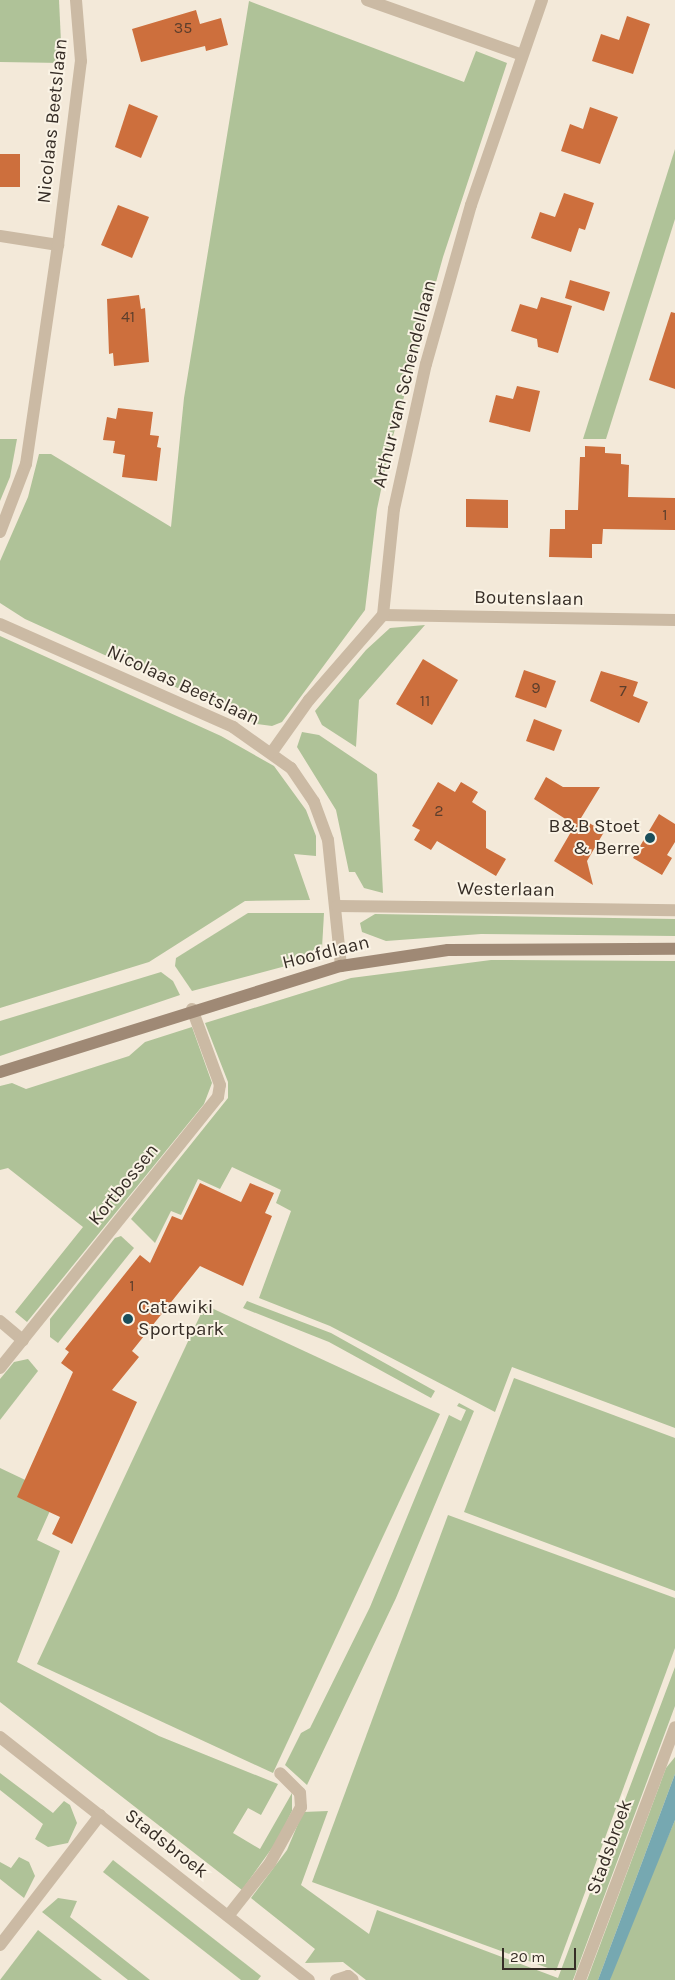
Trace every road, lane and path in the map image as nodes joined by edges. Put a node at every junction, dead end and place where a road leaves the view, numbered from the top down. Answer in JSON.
{"nodes":[{"id":1,"x":76,"y":0,"type":"edge"},
{"id":2,"x":367,"y":0,"type":"edge"},
{"id":3,"x":542,"y":0,"type":"edge"},
{"id":4,"x":522,"y":55,"type":"junction"},
{"id":5,"x":0,"y":236,"type":"edge"},
{"id":6,"x":58,"y":245,"type":"junction"},
{"id":7,"x":0,"y":532,"type":"edge"},
{"id":8,"x":383,"y":615,"type":"junction"},
{"id":9,"x":675,"y":620,"type":"edge"},
{"id":10,"x":0,"y":624,"type":"edge"},
{"id":11,"x":272,"y":752,"type":"junction"},
{"id":12,"x":337,"y":906,"type":"junction"},
{"id":13,"x":675,"y":910,"type":"edge"},
{"id":14,"x":675,"y":949,"type":"edge"},
{"id":15,"x":341,"y":966,"type":"junction"},
{"id":16,"x":192,"y":1009,"type":"junction"},
{"id":17,"x":0,"y":1072,"type":"edge"},
{"id":18,"x":0,"y":1321,"type":"edge"},
{"id":19,"x":23,"y":1340,"type":"junction"},
{"id":20,"x":0,"y":1368,"type":"edge"},
{"id":21,"x":675,"y":1727,"type":"edge"},
{"id":22,"x":0,"y":1737,"type":"edge"},
{"id":23,"x":280,"y":1773,"type":"dead end"},
{"id":24,"x":100,"y":1815,"type":"junction"},
{"id":25,"x":228,"y":1916,"type":"junction"},
{"id":26,"x":0,"y":1945,"type":"edge"},
{"id":27,"x":309,"y":1980,"type":"edge"},
{"id":28,"x":336,"y":1980,"type":"edge"},
{"id":29,"x":353,"y":1980,"type":"edge"},
{"id":30,"x":580,"y":1980,"type":"edge"}],
"edges":[{"from":1,"to":6,"type":"street","name":"Nicolaas Beetslaan"},
{"from":2,"to":4,"type":"street"},
{"from":3,"to":4,"type":"street","name":"Arthur van Schendellaan"},
{"from":4,"to":8,"type":"street","name":"Arthur van Schendellaan"},
{"from":5,"to":6,"type":"street"},
{"from":6,"to":7,"type":"street","name":"Nicolaas Beetslaan"},
{"from":8,"to":9,"type":"street","name":"Boutenslaan"},
{"from":8,"to":11,"type":"street"},
{"from":10,"to":11,"type":"street","name":"Nicolaas Beetslaan"},
{"from":11,"to":12,"type":"street","name":"Nicolaas Beetslaan"},
{"from":12,"to":13,"type":"street","name":"Westerlaan"},
{"from":12,"to":15,"type":"street","name":"Nicolaas Beetslaan"},
{"from":14,"to":15,"type":"street","name":"Hoofdlaan"},
{"from":15,"to":16,"type":"street","name":"Hoofdlaan"},
{"from":16,"to":17,"type":"street","name":"Hoofdlaan"},
{"from":16,"to":19,"type":"street","name":"Kortbossen"},
{"from":18,"to":19,"type":"street"},
{"from":19,"to":20,"type":"street","name":"Kortbossen"},
{"from":21,"to":30,"type":"street","name":"Stadsbroek"},
{"from":22,"to":24,"type":"street","name":"Stadsbroek"},
{"from":23,"to":25,"type":"street"},
{"from":24,"to":25,"type":"street","name":"Stadsbroek"},
{"from":24,"to":26,"type":"street"},
{"from":25,"to":27,"type":"street","name":"Stadsbroek"},
{"from":28,"to":29,"type":"street"}]}
